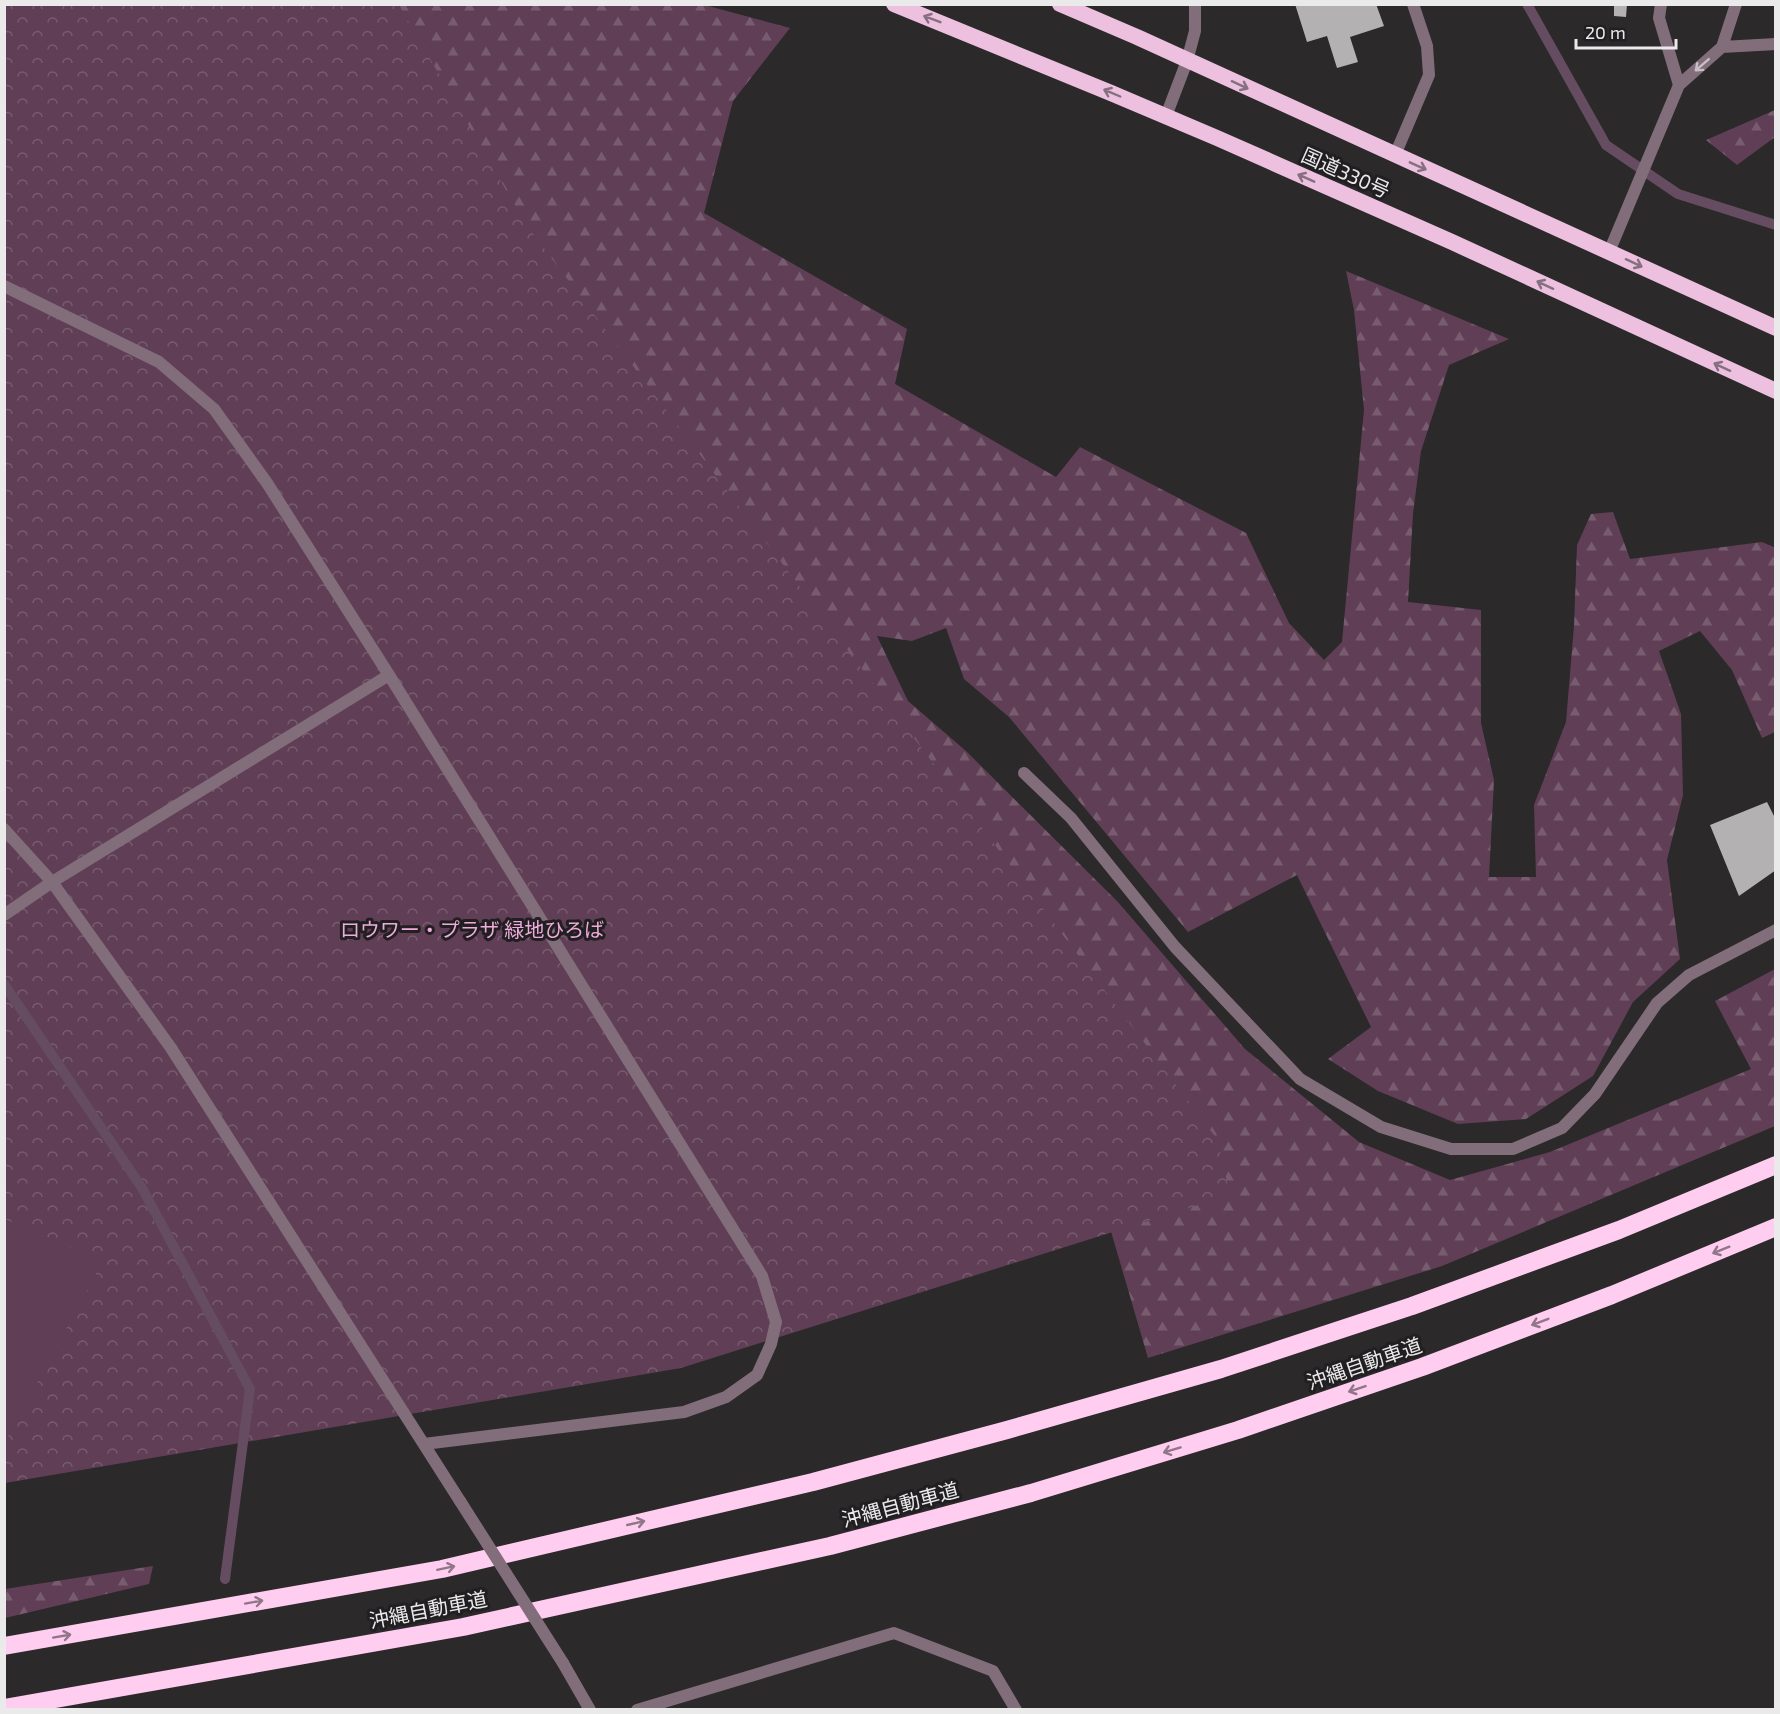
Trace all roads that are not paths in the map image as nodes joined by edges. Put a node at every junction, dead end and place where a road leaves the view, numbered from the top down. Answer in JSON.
{"nodes":[{"id":1,"x":894,"y":4,"type":"edge"},
{"id":2,"x":1060,"y":4,"type":"edge"},
{"id":3,"x":1195,"y":4,"type":"edge"},
{"id":4,"x":1413,"y":4,"type":"edge"},
{"id":5,"x":1661,"y":4,"type":"edge"},
{"id":6,"x":1736,"y":4,"type":"edge"},
{"id":7,"x":1776,"y":44,"type":"edge"},
{"id":8,"x":1722,"y":47,"type":"junction"},
{"id":9,"x":1187,"y":61,"type":"junction"},
{"id":10,"x":1679,"y":85,"type":"junction"},
{"id":11,"x":1166,"y":116,"type":"junction"},
{"id":12,"x":1395,"y":155,"type":"junction"},
{"id":13,"x":1609,"y":252,"type":"junction"},
{"id":14,"x":4,"y":286,"type":"edge"},
{"id":15,"x":1776,"y":328,"type":"edge"},
{"id":16,"x":1776,"y":391,"type":"edge"},
{"id":17,"x":389,"y":675,"type":"junction"},
{"id":18,"x":1024,"y":773,"type":"dead end"},
{"id":19,"x":4,"y":829,"type":"edge"},
{"id":20,"x":52,"y":882,"type":"junction"},
{"id":21,"x":4,"y":915,"type":"edge"},
{"id":22,"x":1776,"y":930,"type":"edge"},
{"id":23,"x":1776,"y":1165,"type":"edge"},
{"id":24,"x":1776,"y":1227,"type":"edge"},
{"id":25,"x":424,"y":1444,"type":"junction"},
{"id":26,"x":4,"y":1646,"type":"edge"},
{"id":27,"x":4,"y":1708,"type":"edge"},
{"id":28,"x":590,"y":1710,"type":"edge"},
{"id":29,"x":638,"y":1710,"type":"edge"},
{"id":30,"x":1016,"y":1710,"type":"edge"}],
"edges":[{"from":11,"to":1,"type":"highway","name":"国道330号","one_way":true},
{"from":2,"to":9,"type":"highway","name":"国道330号"},
{"from":3,"to":9,"type":"street"},
{"from":4,"to":12,"type":"street"},
{"from":5,"to":10,"type":"street"},
{"from":6,"to":8,"type":"street"},
{"from":7,"to":8,"type":"street"},
{"from":8,"to":10,"type":"street","one_way":true},
{"from":9,"to":11,"type":"street"},
{"from":9,"to":12,"type":"highway","name":"国道330号","one_way":true},
{"from":10,"to":13,"type":"street"},
{"from":16,"to":11,"type":"highway","name":"国道330号","one_way":true},
{"from":12,"to":13,"type":"highway","name":"国道330号","one_way":true},
{"from":13,"to":15,"type":"highway","name":"国道330号","one_way":true},
{"from":14,"to":17,"type":"street"},
{"from":17,"to":20,"type":"street"},
{"from":17,"to":25,"type":"street"},
{"from":18,"to":22,"type":"street"},
{"from":19,"to":20,"type":"street"},
{"from":20,"to":21,"type":"street"},
{"from":20,"to":25,"type":"street"},
{"from":26,"to":23,"type":"highway","name":"沖縄自動車道","one_way":true},
{"from":24,"to":27,"type":"highway","name":"沖縄自動車道","one_way":true},
{"from":25,"to":28,"type":"street","bridge":true},
{"from":29,"to":30,"type":"street"}]}
